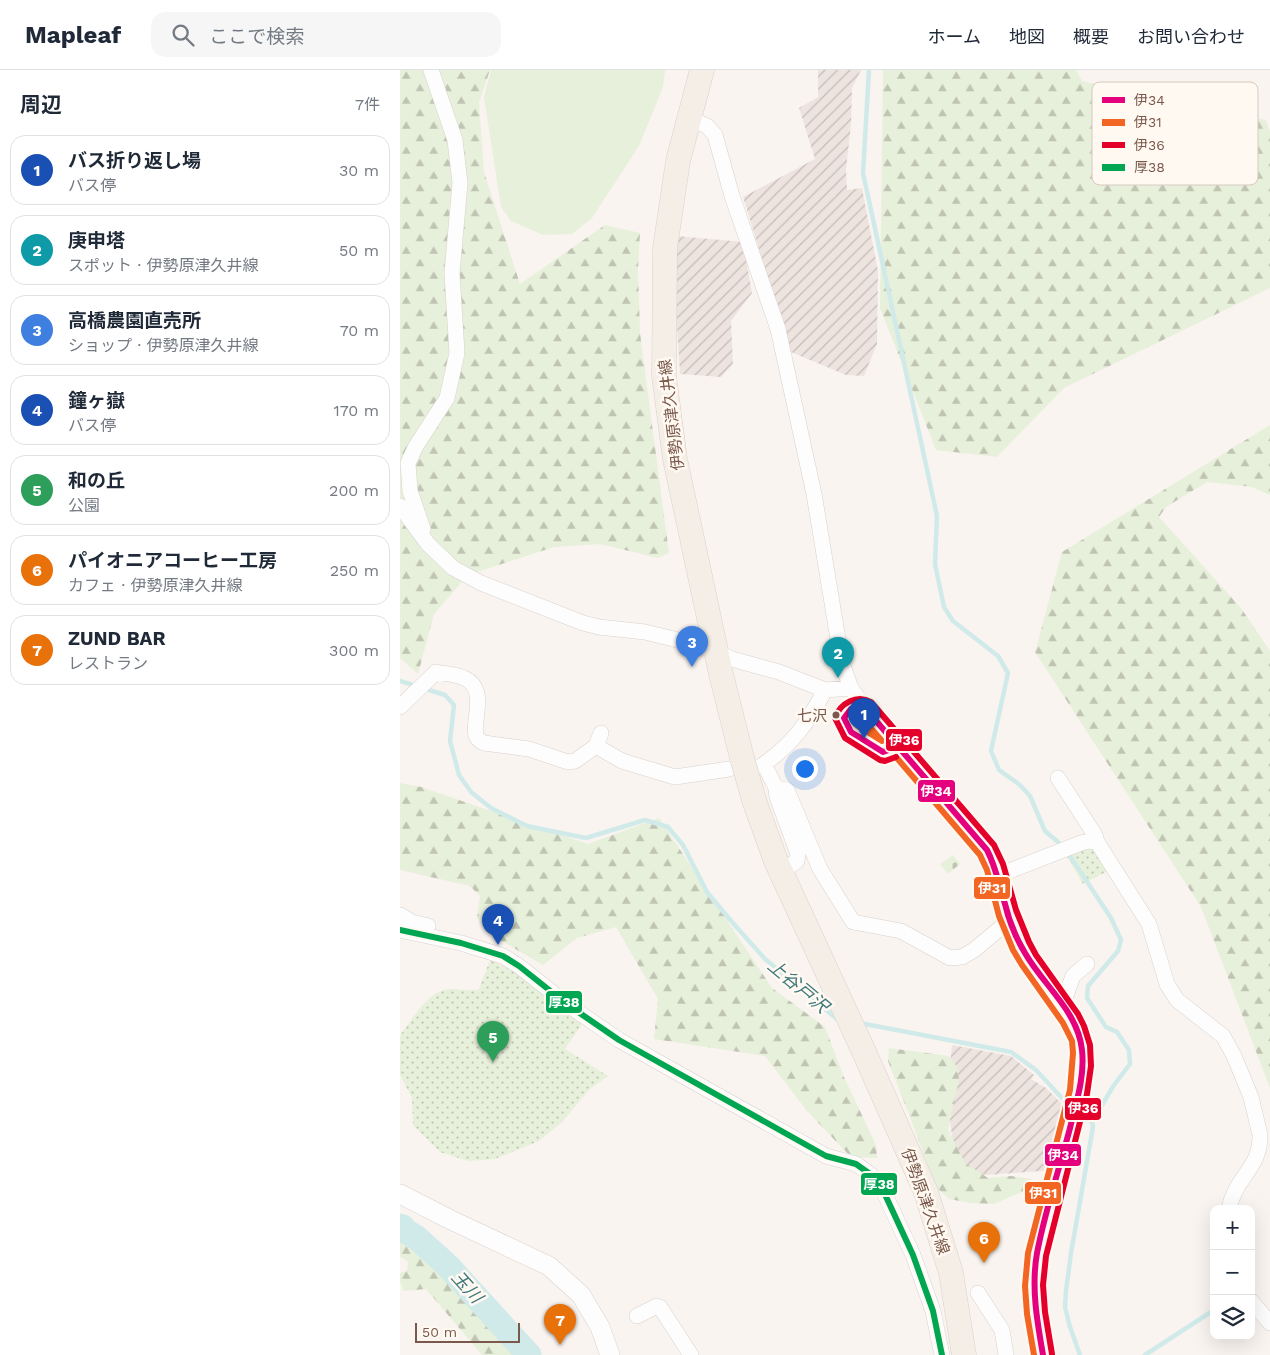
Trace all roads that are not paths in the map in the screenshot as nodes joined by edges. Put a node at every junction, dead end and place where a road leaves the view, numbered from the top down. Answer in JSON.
{"nodes":[{"id":1,"x":431,"y":70,"type":"edge"},
{"id":2,"x":702,"y":70,"type":"edge"},
{"id":3,"x":689,"y":118,"type":"junction"},
{"id":4,"x":400,"y":506,"type":"edge"},
{"id":5,"x":428,"y":544,"type":"junction"},
{"id":6,"x":717,"y":653,"type":"junction"},
{"id":7,"x":851,"y":688,"type":"junction"},
{"id":8,"x":825,"y":690,"type":"junction"},
{"id":9,"x":400,"y":707,"type":"edge"},
{"id":10,"x":749,"y":764,"type":"junction"},
{"id":11,"x":1058,"y":778,"type":"dead end"},
{"id":12,"x":776,"y":788,"type":"junction"},
{"id":13,"x":1098,"y":842,"type":"junction"},
{"id":14,"x":781,"y":872,"type":"junction"},
{"id":15,"x":999,"y":875,"type":"junction"},
{"id":16,"x":400,"y":915,"type":"edge"},
{"id":17,"x":1010,"y":920,"type":"junction"},
{"id":18,"x":400,"y":930,"type":"edge"},
{"id":19,"x":481,"y":949,"type":"junction"},
{"id":20,"x":1087,"y":964,"type":"dead end"},
{"id":21,"x":1060,"y":1004,"type":"junction"},
{"id":22,"x":400,"y":1194,"type":"edge"},
{"id":23,"x":1230,"y":1205,"type":"edge"},
{"id":24,"x":978,"y":1293,"type":"dead end"},
{"id":25,"x":1255,"y":1306,"type":"edge"},
{"id":26,"x":637,"y":1316,"type":"dead end"},
{"id":27,"x":1270,"y":1323,"type":"edge"},
{"id":28,"x":610,"y":1355,"type":"edge"},
{"id":29,"x":691,"y":1355,"type":"edge"},
{"id":30,"x":942,"y":1355,"type":"edge"},
{"id":31,"x":964,"y":1355,"type":"edge"},
{"id":32,"x":1006,"y":1355,"type":"edge"},
{"id":33,"x":1042,"y":1355,"type":"edge"}],
"edges":[{"from":1,"to":5,"type":"street"},
{"from":2,"to":3,"type":"main road","name":"伊勢原津久井線"},
{"from":3,"to":6,"type":"main road","name":"伊勢原津久井線"},
{"from":3,"to":7,"type":"street"},
{"from":4,"to":5,"type":"street"},
{"from":5,"to":6,"type":"street"},
{"from":6,"to":8,"type":"street"},
{"from":6,"to":10,"type":"main road","name":"伊勢原津久井線"},
{"from":7,"to":8,"type":"street"},
{"from":7,"to":15,"type":"street"},
{"from":8,"to":10,"type":"street"},
{"from":9,"to":10,"type":"street"},
{"from":10,"to":12,"type":"street"},
{"from":10,"to":14,"type":"main road","name":"伊勢原津久井線","bridge":true},
{"from":11,"to":13,"type":"street"},
{"from":12,"to":14,"type":"street"},
{"from":12,"to":17,"type":"street"},
{"from":13,"to":15,"type":"street"},
{"from":13,"to":23,"type":"street"},
{"from":14,"to":31,"type":"main road","name":"伊勢原津久井線"},
{"from":15,"to":17,"type":"street"},
{"from":16,"to":19,"type":"street"},
{"from":17,"to":21,"type":"street"},
{"from":18,"to":19,"type":"street"},
{"from":19,"to":30,"type":"street"},
{"from":20,"to":21,"type":"street"},
{"from":21,"to":33,"type":"street"},
{"from":22,"to":28,"type":"street"},
{"from":24,"to":32,"type":"street"},
{"from":25,"to":27,"type":"street"},
{"from":26,"to":29,"type":"street"}]}
